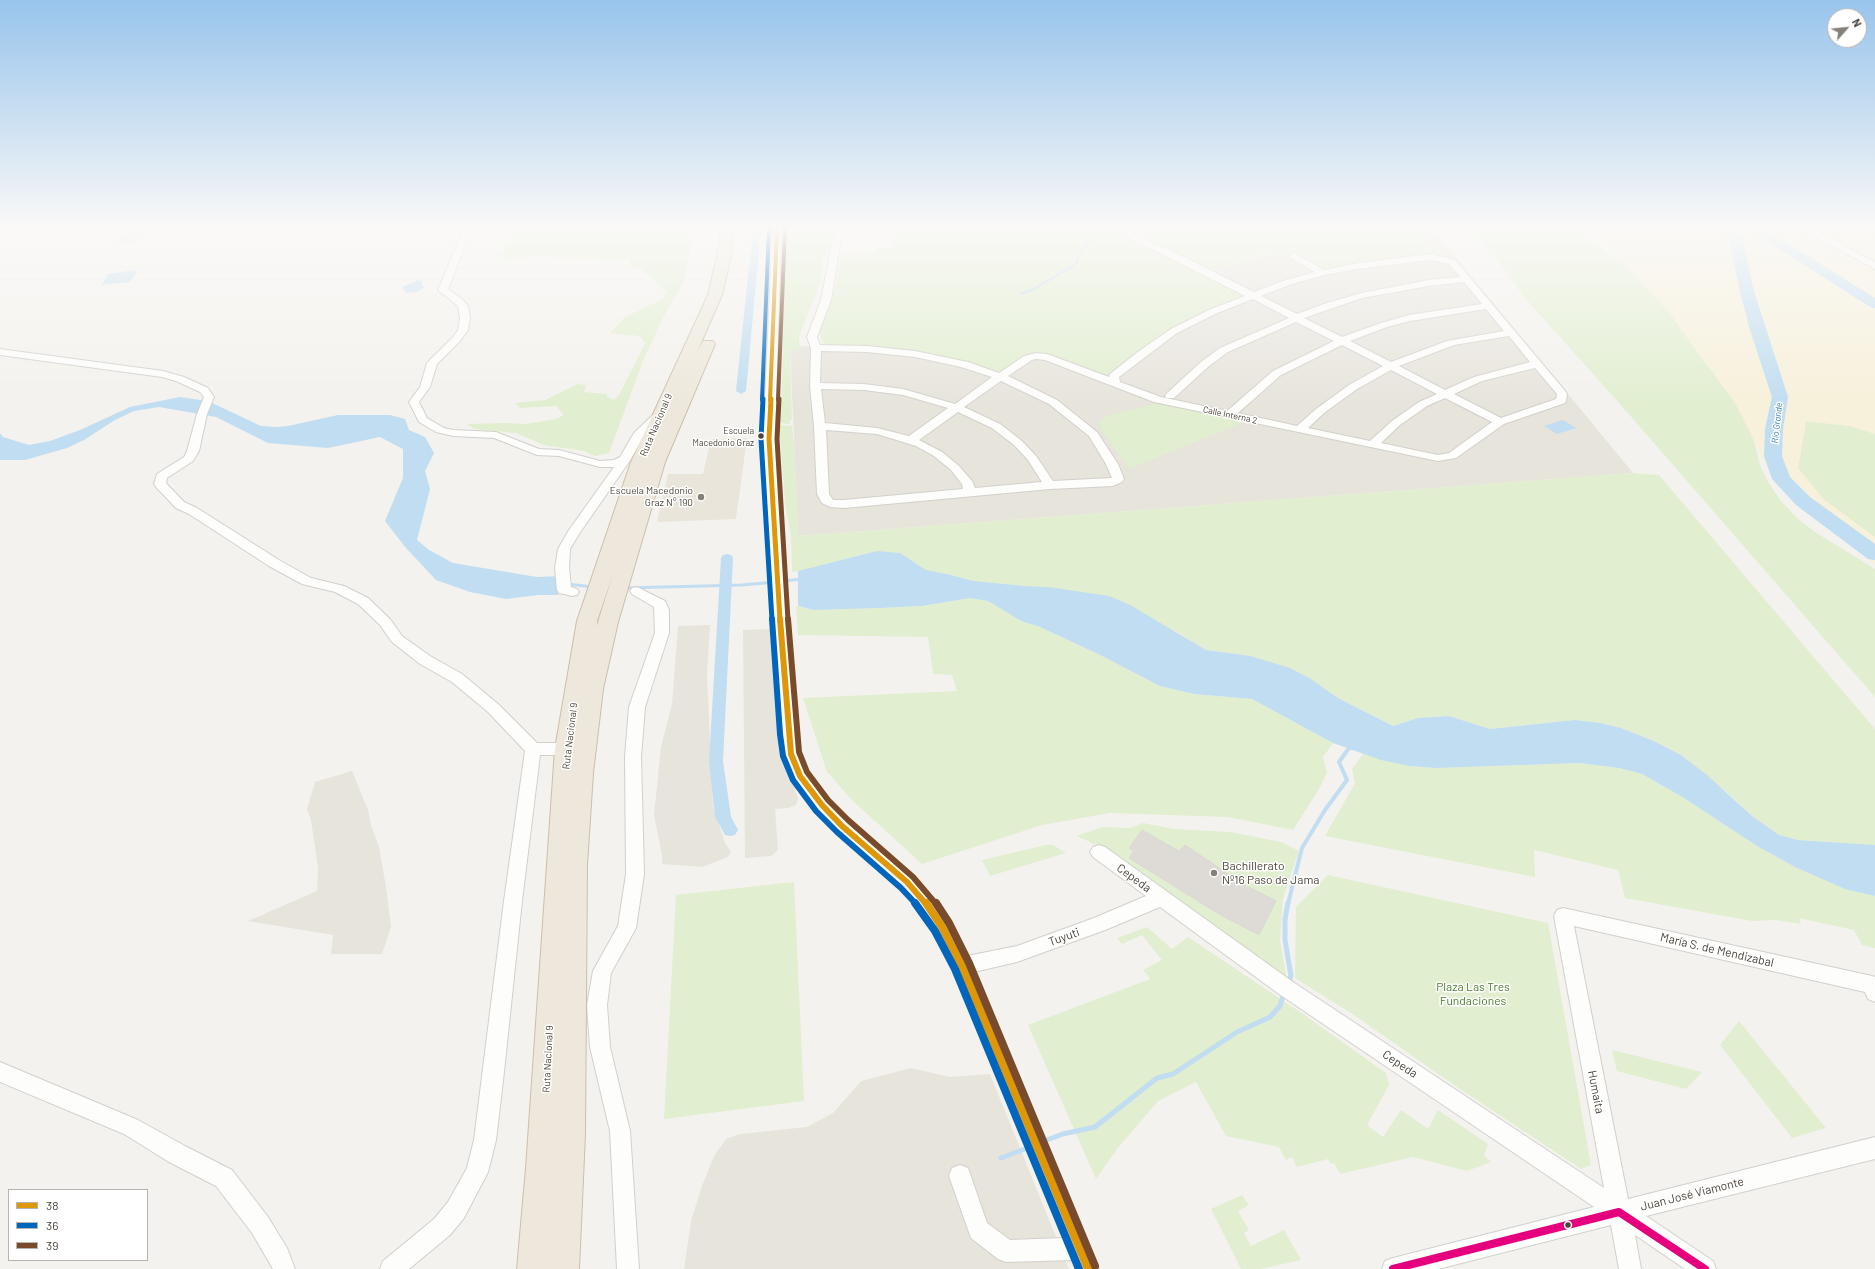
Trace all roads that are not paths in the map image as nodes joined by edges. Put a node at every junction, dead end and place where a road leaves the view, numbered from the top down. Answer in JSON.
{"nodes":[{"id":1,"x":444,"y":287,"type":"edge"},
{"id":2,"x":717,"y":287,"type":"edge"},
{"id":3,"x":730,"y":287,"type":"edge"},
{"id":4,"x":774,"y":287,"type":"edge"},
{"id":5,"x":828,"y":287,"type":"edge"},
{"id":6,"x":1236,"y":287,"type":"edge"},
{"id":7,"x":1275,"y":287,"type":"edge"},
{"id":8,"x":1406,"y":287,"type":"edge"},
{"id":9,"x":1473,"y":287,"type":"edge"},
{"id":10,"x":1253,"y":296,"type":"junction"},
{"id":11,"x":1489,"y":306,"type":"junction"},
{"id":12,"x":1296,"y":318,"type":"junction"},
{"id":13,"x":1511,"y":333,"type":"junction"},
{"id":14,"x":1342,"y":341,"type":"junction"},
{"id":15,"x":816,"y":348,"type":"junction"},
{"id":16,"x":0,"y":352,"type":"edge"},
{"id":17,"x":1537,"y":364,"type":"junction"},
{"id":18,"x":1391,"y":366,"type":"junction"},
{"id":19,"x":1001,"y":376,"type":"junction"},
{"id":20,"x":1115,"y":382,"type":"junction"},
{"id":21,"x":815,"y":386,"type":"junction"},
{"id":22,"x":1445,"y":394,"type":"junction"},
{"id":23,"x":1170,"y":396,"type":"dead end"},
{"id":24,"x":958,"y":407,"type":"junction"},
{"id":25,"x":662,"y":412,"type":"junction"},
{"id":26,"x":1228,"y":415,"type":"junction"},
{"id":27,"x":1500,"y":422,"type":"junction"},
{"id":28,"x":820,"y":426,"type":"junction"},
{"id":29,"x":1300,"y":429,"type":"junction"},
{"id":30,"x":911,"y":440,"type":"junction"},
{"id":31,"x":1373,"y":444,"type":"junction"},
{"id":32,"x":625,"y":459,"type":"junction"},
{"id":33,"x":1050,"y":485,"type":"junction"},
{"id":34,"x":970,"y":493,"type":"junction"},
{"id":35,"x":617,"y":561,"type":"junction"},
{"id":36,"x":637,"y":591,"type":"dead end"},
{"id":37,"x":572,"y":592,"type":"dead end"},
{"id":38,"x":598,"y":622,"type":"junction"},
{"id":39,"x":533,"y":749,"type":"junction"},
{"id":40,"x":568,"y":749,"type":"junction"},
{"id":41,"x":1099,"y":852,"type":"dead end"},
{"id":42,"x":1161,"y":898,"type":"junction"},
{"id":43,"x":1563,"y":916,"type":"joint"},
{"id":44,"x":962,"y":966,"type":"junction"},
{"id":45,"x":1873,"y":989,"type":"edge"},
{"id":46,"x":0,"y":1072,"type":"edge"},
{"id":47,"x":1875,"y":1148,"type":"edge"},
{"id":48,"x":960,"y":1176,"type":"dead end"},
{"id":49,"x":1619,"y":1212,"type":"junction"},
{"id":50,"x":1084,"y":1259,"type":"edge"},
{"id":51,"x":284,"y":1269,"type":"edge"},
{"id":52,"x":390,"y":1269,"type":"edge"},
{"id":53,"x":534,"y":1269,"type":"edge"},
{"id":54,"x":562,"y":1269,"type":"edge"},
{"id":55,"x":628,"y":1269,"type":"edge"},
{"id":56,"x":1393,"y":1269,"type":"edge"},
{"id":57,"x":1630,"y":1269,"type":"edge"},
{"id":58,"x":1705,"y":1269,"type":"edge"}],
"edges":[{"from":1,"to":32,"type":"street"},
{"from":2,"to":25,"type":"highway","name":"Ruta Nacional 9"},
{"from":3,"to":35,"type":"highway","name":"Ruta Nacional 9"},
{"from":4,"to":44,"type":"street"},
{"from":5,"to":15,"type":"street"},
{"from":6,"to":10,"type":"street"},
{"from":7,"to":10,"type":"street"},
{"from":8,"to":12,"type":"street"},
{"from":9,"to":11,"type":"street"},
{"from":10,"to":12,"type":"street"},
{"from":10,"to":20,"type":"street"},
{"from":11,"to":13,"type":"street"},
{"from":11,"to":14,"type":"street"},
{"from":12,"to":14,"type":"street"},
{"from":12,"to":23,"type":"street"},
{"from":13,"to":17,"type":"street"},
{"from":13,"to":18,"type":"street"},
{"from":14,"to":18,"type":"street"},
{"from":14,"to":26,"type":"street"},
{"from":15,"to":19,"type":"street"},
{"from":15,"to":21,"type":"street"},
{"from":16,"to":39,"type":"street"},
{"from":17,"to":22,"type":"street"},
{"from":17,"to":27,"type":"street"},
{"from":18,"to":22,"type":"street"},
{"from":18,"to":29,"type":"street"},
{"from":19,"to":20,"type":"street","name":"Calle Interna 2"},
{"from":19,"to":24,"type":"street"},
{"from":19,"to":33,"type":"street"},
{"from":20,"to":26,"type":"street","name":"Calle Interna 2"},
{"from":21,"to":24,"type":"street"},
{"from":21,"to":28,"type":"street"},
{"from":22,"to":27,"type":"street"},
{"from":22,"to":31,"type":"street"},
{"from":24,"to":30,"type":"street"},
{"from":24,"to":33,"type":"street"},
{"from":25,"to":32,"type":"street"},
{"from":25,"to":35,"type":"highway","name":"Ruta Nacional 9"},
{"from":26,"to":29,"type":"street","name":"Calle Interna 2"},
{"from":27,"to":31,"type":"street","name":"Calle Interna 2"},
{"from":28,"to":30,"type":"street"},
{"from":28,"to":34,"type":"street"},
{"from":29,"to":31,"type":"street","name":"Calle Interna 2"},
{"from":30,"to":34,"type":"street"},
{"from":32,"to":37,"type":"street"},
{"from":33,"to":34,"type":"street"},
{"from":35,"to":38,"type":"highway","name":"Ruta Nacional 9"},
{"from":36,"to":55,"type":"street"},
{"from":38,"to":40,"type":"highway","name":"Ruta Nacional 9"},
{"from":38,"to":54,"type":"highway","name":"Ruta Nacional 9"},
{"from":39,"to":40,"type":"street"},
{"from":39,"to":52,"type":"street"},
{"from":40,"to":53,"type":"highway","name":"Ruta Nacional 9"},
{"from":41,"to":42,"type":"street","name":"Cepeda"},
{"from":42,"to":44,"type":"street","name":"Tuyuti"},
{"from":42,"to":49,"type":"street","name":"Cepeda"},
{"from":43,"to":45,"type":"street","name":"María S. de Mendizabal"},
{"from":43,"to":49,"type":"street","name":"Humaita"},
{"from":44,"to":50,"type":"street"},
{"from":46,"to":51,"type":"street"},
{"from":47,"to":49,"type":"street","name":"Juan José Viamonte"},
{"from":48,"to":50,"type":"street"},
{"from":49,"to":56,"type":"street","name":"Juan José Viamonte"},
{"from":49,"to":57,"type":"street","name":"Humaita"},
{"from":49,"to":58,"type":"street","name":"Cepeda"}]}
